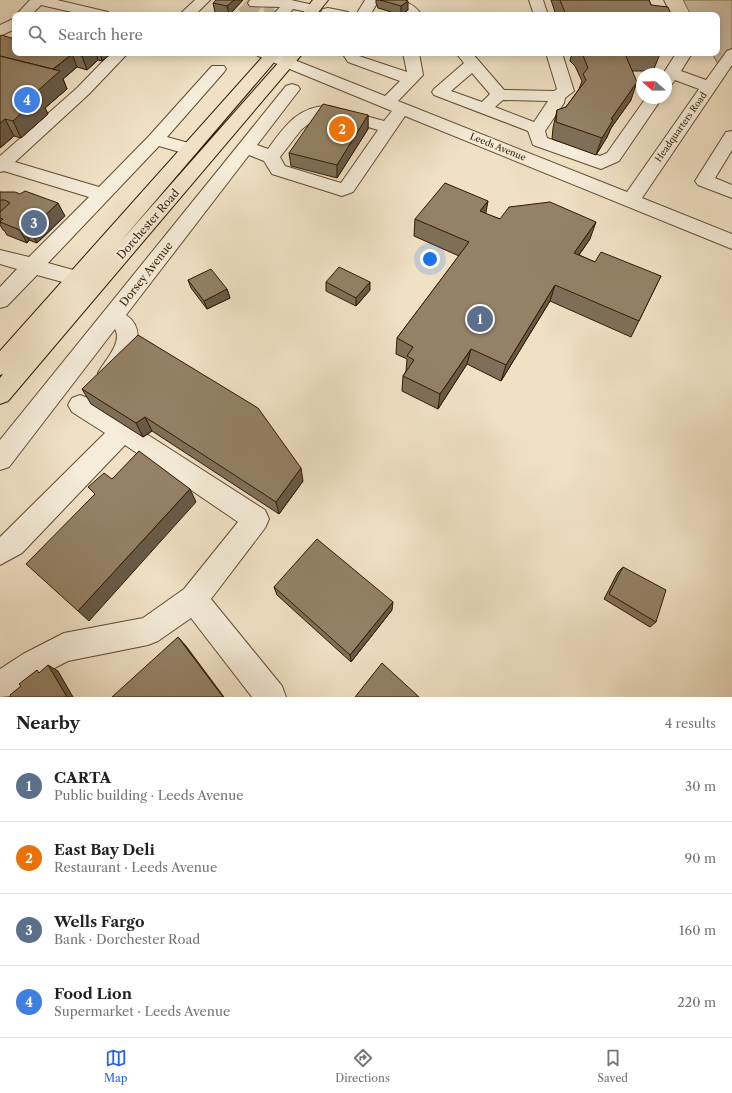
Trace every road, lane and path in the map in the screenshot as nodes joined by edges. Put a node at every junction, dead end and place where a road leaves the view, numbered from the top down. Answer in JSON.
{"nodes":[{"id":1,"x":38,"y":0,"type":"edge"},
{"id":2,"x":203,"y":0,"type":"edge"},
{"id":3,"x":338,"y":0,"type":"edge"},
{"id":4,"x":372,"y":0,"type":"edge"},
{"id":5,"x":389,"y":0,"type":"edge"},
{"id":6,"x":536,"y":0,"type":"edge"},
{"id":7,"x":656,"y":0,"type":"edge"},
{"id":8,"x":272,"y":5,"type":"edge"},
{"id":9,"x":420,"y":8,"type":"edge"},
{"id":10,"x":319,"y":10,"type":"edge"},
{"id":11,"x":26,"y":12,"type":"edge"},
{"id":12,"x":90,"y":12,"type":"edge"},
{"id":13,"x":189,"y":12,"type":"edge"},
{"id":14,"x":365,"y":12,"type":"edge"},
{"id":15,"x":540,"y":12,"type":"edge"},
{"id":16,"x":662,"y":12,"type":"edge"},
{"id":17,"x":12,"y":24,"type":"edge"},
{"id":18,"x":0,"y":32,"type":"edge"},
{"id":19,"x":732,"y":54,"type":"edge"},
{"id":20,"x":117,"y":56,"type":"edge"},
{"id":21,"x":278,"y":56,"type":"edge"},
{"id":22,"x":278,"y":56,"type":"edge"},
{"id":23,"x":281,"y":56,"type":"edge"},
{"id":24,"x":352,"y":56,"type":"edge"},
{"id":25,"x":410,"y":56,"type":"edge"},
{"id":26,"x":555,"y":56,"type":"edge"},
{"id":27,"x":682,"y":56,"type":"edge"},
{"id":28,"x":468,"y":58,"type":"edge"},
{"id":29,"x":218,"y":69,"type":"dead end"},
{"id":30,"x":672,"y":72,"type":"edge"},
{"id":31,"x":413,"y":77,"type":"junction"},
{"id":32,"x":672,"y":77,"type":"edge"},
{"id":33,"x":719,"y":80,"type":"edge"},
{"id":34,"x":446,"y":87,"type":"junction"},
{"id":35,"x":292,"y":89,"type":"dead end"},
{"id":36,"x":499,"y":95,"type":"junction"},
{"id":37,"x":557,"y":96,"type":"junction"},
{"id":38,"x":650,"y":104,"type":"edge"},
{"id":39,"x":395,"y":105,"type":"junction"},
{"id":40,"x":484,"y":109,"type":"junction"},
{"id":41,"x":388,"y":128,"type":"junction"},
{"id":42,"x":537,"y":129,"type":"junction"},
{"id":43,"x":462,"y":132,"type":"junction"},
{"id":44,"x":732,"y":136,"type":"edge"},
{"id":45,"x":155,"y":140,"type":"junction"},
{"id":46,"x":246,"y":147,"type":"junction"},
{"id":47,"x":190,"y":149,"type":"junction"},
{"id":48,"x":271,"y":157,"type":"junction"},
{"id":49,"x":1,"y":165,"type":"edge"},
{"id":50,"x":732,"y":192,"type":"edge"},
{"id":51,"x":102,"y":194,"type":"junction"},
{"id":52,"x":630,"y":200,"type":"junction"},
{"id":53,"x":732,"y":242,"type":"edge"},
{"id":54,"x":0,"y":257,"type":"edge"},
{"id":55,"x":33,"y":265,"type":"junction"},
{"id":56,"x":86,"y":281,"type":"junction"},
{"id":57,"x":0,"y":300,"type":"edge"},
{"id":58,"x":112,"y":316,"type":"junction"},
{"id":59,"x":0,"y":366,"type":"edge"},
{"id":60,"x":54,"y":390,"type":"junction"},
{"id":61,"x":0,"y":394,"type":"edge"},
{"id":62,"x":80,"y":405,"type":"junction"},
{"id":63,"x":123,"y":430,"type":"junction"},
{"id":64,"x":0,"y":459,"type":"edge"},
{"id":65,"x":0,"y":552,"type":"edge"},
{"id":66,"x":194,"y":599,"type":"junction"},
{"id":67,"x":0,"y":686,"type":"edge"},
{"id":68,"x":271,"y":697,"type":"edge"}],
"edges":[{"from":1,"to":11,"type":"street"},
{"from":1,"to":12,"type":"street"},
{"from":2,"to":13,"type":"street"},
{"from":3,"to":10,"type":"main road"},
{"from":4,"to":14,"type":"street"},
{"from":5,"to":9,"type":"street"},
{"from":6,"to":15,"type":"street"},
{"from":7,"to":16,"type":"street"},
{"from":8,"to":10,"type":"street"},
{"from":17,"to":18,"type":"street"},
{"from":19,"to":33,"type":"street","name":"Headquarters Road"},
{"from":20,"to":49,"type":"street"},
{"from":21,"to":47,"type":"main road","name":"Dorchester Road"},
{"from":22,"to":56,"type":"main road","name":"Dorchester Road"},
{"from":23,"to":39,"type":"street","name":"Leeds Avenue"},
{"from":24,"to":31,"type":"street"},
{"from":25,"to":31,"type":"street"},
{"from":26,"to":37,"type":"street"},
{"from":27,"to":30,"type":"street"},
{"from":28,"to":34,"type":"street"},
{"from":28,"to":36,"type":"street"},
{"from":29,"to":45,"type":"street"},
{"from":31,"to":34,"type":"street"},
{"from":31,"to":39,"type":"street"},
{"from":32,"to":33,"type":"street"},
{"from":33,"to":52,"type":"street","name":"Headquarters Road"},
{"from":34,"to":40,"type":"street"},
{"from":35,"to":46,"type":"street","name":"Dorsey Avenue"},
{"from":36,"to":37,"type":"street"},
{"from":36,"to":40,"type":"street"},
{"from":37,"to":42,"type":"street"},
{"from":38,"to":42,"type":"street"},
{"from":39,"to":41,"type":"street"},
{"from":39,"to":43,"type":"street","name":"Leeds Avenue"},
{"from":40,"to":42,"type":"street"},
{"from":40,"to":43,"type":"street"},
{"from":41,"to":48,"type":"street"},
{"from":41,"to":48,"type":"street"},
{"from":43,"to":52,"type":"street","name":"Leeds Avenue"},
{"from":44,"to":50,"type":"street"},
{"from":45,"to":47,"type":"street"},
{"from":45,"to":51,"type":"street"},
{"from":46,"to":48,"type":"street"},
{"from":46,"to":58,"type":"street","name":"Dorsey Avenue"},
{"from":47,"to":56,"type":"main road","name":"Dorchester Road"},
{"from":49,"to":51,"type":"street"},
{"from":51,"to":55,"type":"street"},
{"from":52,"to":53,"type":"street","name":"Leeds Avenue"},
{"from":54,"to":55,"type":"street"},
{"from":55,"to":56,"type":"street"},
{"from":55,"to":57,"type":"street"},
{"from":56,"to":59,"type":"main road","name":"Dorchester Road"},
{"from":56,"to":61,"type":"main road","name":"Dorchester Road"},
{"from":58,"to":60,"type":"street","name":"Dorsey Avenue"},
{"from":58,"to":62,"type":"street"},
{"from":60,"to":62,"type":"street"},
{"from":60,"to":64,"type":"street","name":"Dorsey Avenue"},
{"from":62,"to":63,"type":"street"},
{"from":63,"to":65,"type":"street"},
{"from":63,"to":66,"type":"street"},
{"from":66,"to":67,"type":"street"},
{"from":66,"to":68,"type":"street"}]}
